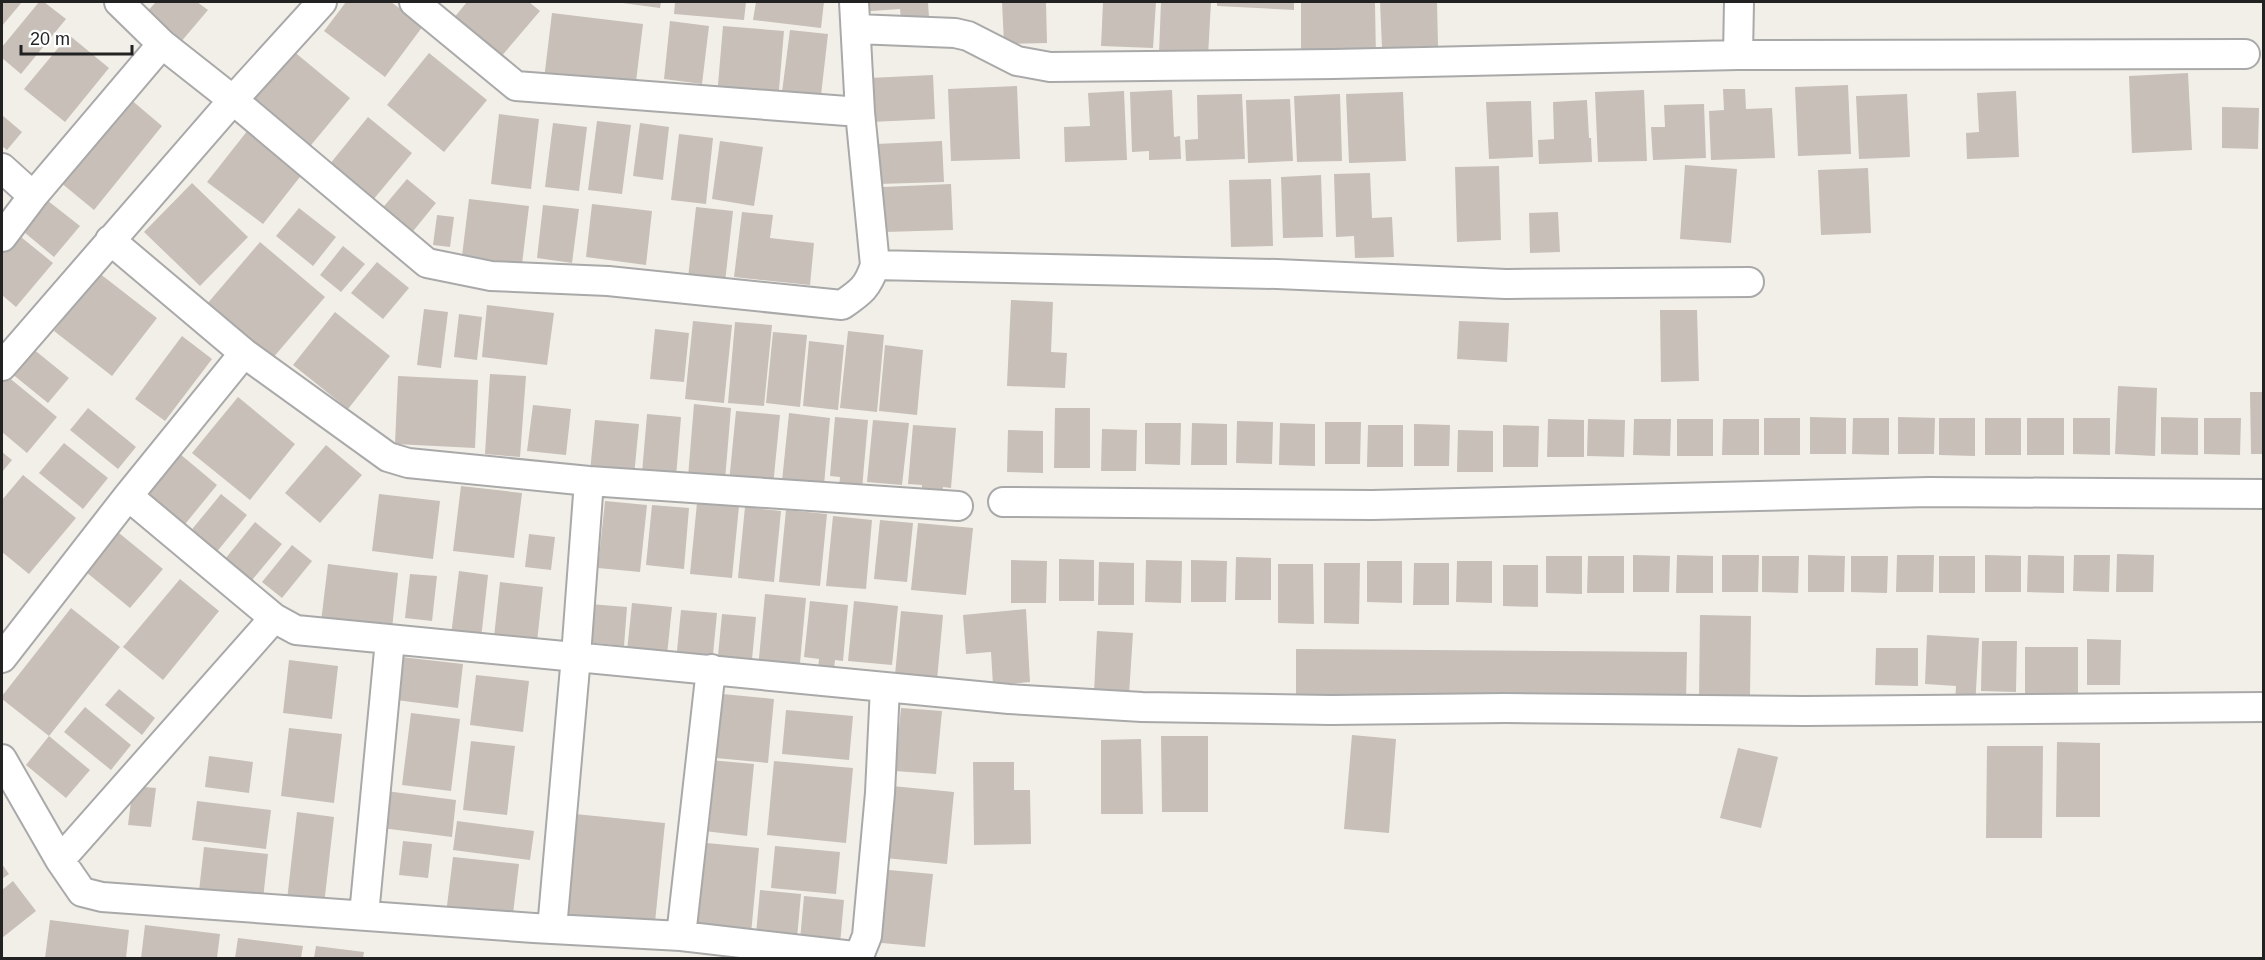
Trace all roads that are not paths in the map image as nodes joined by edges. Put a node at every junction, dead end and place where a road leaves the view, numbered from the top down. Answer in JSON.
{"nodes":[{"id":1,"x":119,"y":2,"type":"edge"},
{"id":2,"x":322,"y":2,"type":"edge"},
{"id":3,"x":414,"y":2,"type":"edge"},
{"id":4,"x":1739,"y":2,"type":"edge"},
{"id":5,"x":855,"y":15,"type":"edge"},
{"id":6,"x":162,"y":44,"type":"junction"},
{"id":7,"x":2245,"y":54,"type":"dead end"},
{"id":8,"x":1738,"y":55,"type":"junction"},
{"id":9,"x":233,"y":100,"type":"junction"},
{"id":10,"x":860,"y":112,"type":"junction"},
{"id":11,"x":2,"y":168,"type":"edge"},
{"id":12,"x":33,"y":196,"type":"junction"},
{"id":13,"x":2,"y":237,"type":"edge"},
{"id":14,"x":110,"y":240,"type":"junction"},
{"id":15,"x":875,"y":265,"type":"junction"},
{"id":16,"x":1749,"y":282,"type":"dead end"},
{"id":17,"x":244,"y":353,"type":"junction"},
{"id":18,"x":2,"y":366,"type":"edge"},
{"id":19,"x":588,"y":481,"type":"junction"},
{"id":20,"x":2264,"y":494,"type":"edge"},
{"id":21,"x":128,"y":496,"type":"junction"},
{"id":22,"x":1003,"y":502,"type":"dead end"},
{"id":23,"x":958,"y":506,"type":"dead end"},
{"id":24,"x":274,"y":618,"type":"junction"},
{"id":25,"x":390,"y":640,"type":"junction"},
{"id":26,"x":576,"y":656,"type":"junction"},
{"id":27,"x":2,"y":658,"type":"edge"},
{"id":28,"x":711,"y":669,"type":"junction"},
{"id":29,"x":885,"y":687,"type":"junction"},
{"id":30,"x":2264,"y":707,"type":"edge"},
{"id":31,"x":2,"y":759,"type":"edge"},
{"id":32,"x":60,"y":860,"type":"junction"},
{"id":33,"x":364,"y":915,"type":"junction"},
{"id":34,"x":552,"y":929,"type":"junction"},
{"id":35,"x":681,"y":936,"type":"junction"}],
"edges":[{"from":1,"to":6,"type":"street"},
{"from":2,"to":9,"type":"street"},
{"from":3,"to":10,"type":"street"},
{"from":4,"to":8,"type":"street"},
{"from":5,"to":8,"type":"street"},
{"from":5,"to":10,"type":"street"},
{"from":6,"to":9,"type":"street"},
{"from":6,"to":12,"type":"street"},
{"from":7,"to":8,"type":"street"},
{"from":9,"to":14,"type":"street"},
{"from":9,"to":15,"type":"street"},
{"from":10,"to":15,"type":"street"},
{"from":11,"to":12,"type":"street"},
{"from":12,"to":13,"type":"street"},
{"from":14,"to":17,"type":"street"},
{"from":14,"to":18,"type":"street"},
{"from":15,"to":16,"type":"street"},
{"from":17,"to":19,"type":"street"},
{"from":17,"to":21,"type":"street"},
{"from":19,"to":23,"type":"street"},
{"from":19,"to":26,"type":"street"},
{"from":20,"to":22,"type":"street"},
{"from":21,"to":24,"type":"street"},
{"from":21,"to":27,"type":"street"},
{"from":24,"to":25,"type":"street"},
{"from":24,"to":32,"type":"street"},
{"from":25,"to":26,"type":"street"},
{"from":25,"to":33,"type":"street"},
{"from":26,"to":28,"type":"street"},
{"from":26,"to":34,"type":"street"},
{"from":28,"to":29,"type":"street"},
{"from":28,"to":35,"type":"street"},
{"from":29,"to":30,"type":"street"},
{"from":29,"to":35,"type":"street"},
{"from":31,"to":32,"type":"street"},
{"from":32,"to":33,"type":"street"},
{"from":33,"to":34,"type":"street"},
{"from":34,"to":35,"type":"street"}]}
